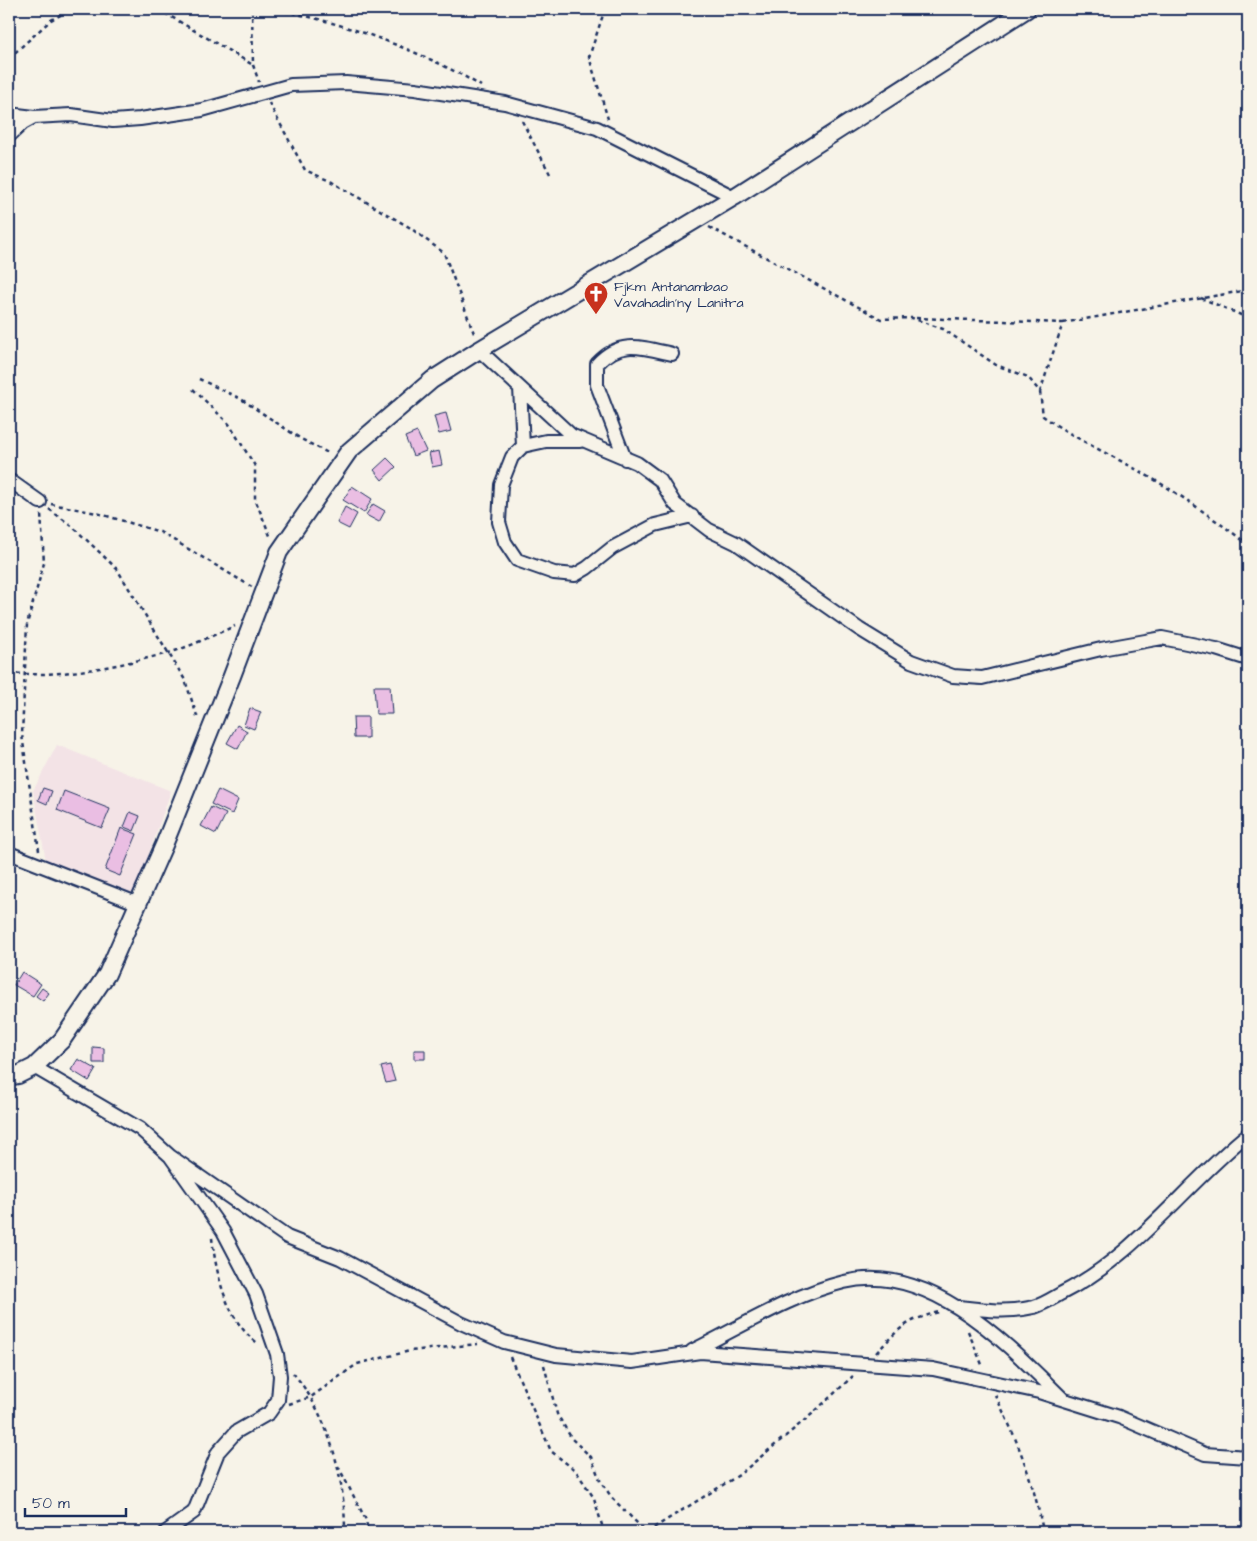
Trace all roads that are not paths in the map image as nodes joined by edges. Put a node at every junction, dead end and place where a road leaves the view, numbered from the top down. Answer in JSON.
{"nodes":[{"id":1,"x":1028,"y":9,"type":"edge"},
{"id":2,"x":9,"y":114,"type":"edge"},
{"id":3,"x":34,"y":117,"type":"junction"},
{"id":4,"x":9,"y":136,"type":"edge"},
{"id":5,"x":734,"y":197,"type":"junction"},
{"id":6,"x":479,"y":350,"type":"junction"},
{"id":7,"x":672,"y":354,"type":"dead end"},
{"id":8,"x":520,"y":388,"type":"junction"},
{"id":9,"x":585,"y":441,"type":"junction"},
{"id":10,"x":523,"y":446,"type":"junction"},
{"id":11,"x":625,"y":459,"type":"junction"},
{"id":12,"x":9,"y":480,"type":"edge"},
{"id":13,"x":40,"y":502,"type":"road end"},
{"id":14,"x":692,"y":516,"type":"junction"},
{"id":15,"x":1248,"y":659,"type":"edge"},
{"id":16,"x":9,"y":853,"type":"edge"},
{"id":17,"x":139,"y":904,"type":"junction"},
{"id":18,"x":34,"y":1067,"type":"junction"},
{"id":19,"x":9,"y":1077,"type":"edge"},
{"id":20,"x":1248,"y":1134,"type":"edge"},
{"id":21,"x":170,"y":1156,"type":"junction"},
{"id":22,"x":957,"y":1306,"type":"junction"},
{"id":23,"x":686,"y":1354,"type":"junction"},
{"id":24,"x":1064,"y":1400,"type":"junction"},
{"id":25,"x":1248,"y":1456,"type":"edge"},
{"id":26,"x":166,"y":1532,"type":"edge"}],
"edges":[{"from":1,"to":5,"type":"street"},
{"from":2,"to":3,"type":"street"},
{"from":3,"to":4,"type":"street"},
{"from":3,"to":5,"type":"street"},
{"from":5,"to":6,"type":"street"},
{"from":6,"to":8,"type":"street"},
{"from":6,"to":17,"type":"street"},
{"from":7,"to":11,"type":"street"},
{"from":8,"to":9,"type":"street"},
{"from":8,"to":10,"type":"street"},
{"from":9,"to":10,"type":"street"},
{"from":9,"to":11,"type":"street"},
{"from":10,"to":14,"type":"street"},
{"from":11,"to":14,"type":"street"},
{"from":12,"to":13,"type":"street"},
{"from":14,"to":15,"type":"street"},
{"from":16,"to":17,"type":"street"},
{"from":17,"to":18,"type":"street"},
{"from":18,"to":19,"type":"street"},
{"from":18,"to":21,"type":"street"},
{"from":20,"to":22,"type":"street"},
{"from":21,"to":23,"type":"street"},
{"from":21,"to":26,"type":"street"},
{"from":22,"to":23,"type":"street"},
{"from":22,"to":24,"type":"street"},
{"from":23,"to":24,"type":"street"},
{"from":24,"to":25,"type":"street"}]}
